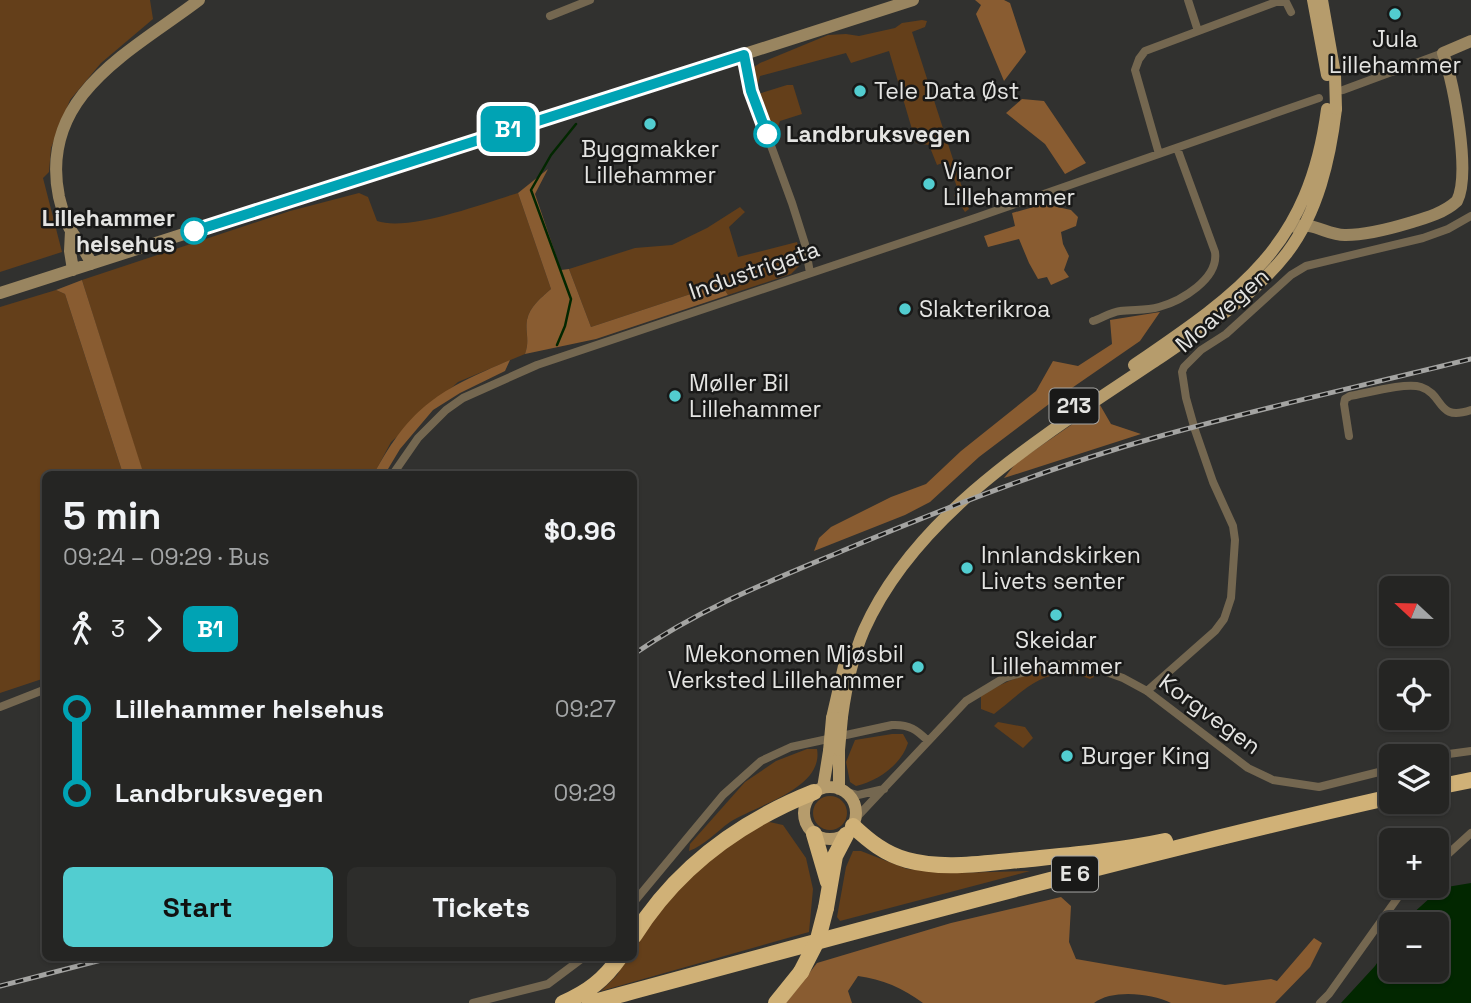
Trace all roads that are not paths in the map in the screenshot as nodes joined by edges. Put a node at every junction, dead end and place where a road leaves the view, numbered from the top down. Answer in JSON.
{"nodes":[{"id":1,"x":199,"y":0,"type":"edge"},
{"id":2,"x":590,"y":0,"type":"edge"},
{"id":3,"x":913,"y":0,"type":"edge"},
{"id":4,"x":1188,"y":0,"type":"edge"},
{"id":5,"x":1312,"y":0,"type":"edge"},
{"id":6,"x":1322,"y":0,"type":"edge"},
{"id":7,"x":1291,"y":12,"type":"dead end"},
{"id":8,"x":550,"y":16,"type":"dead end"},
{"id":9,"x":1198,"y":31,"type":"junction"},
{"id":10,"x":1471,"y":41,"type":"edge"},
{"id":11,"x":1443,"y":53,"type":"junction"},
{"id":12,"x":744,"y":55,"type":"junction"},
{"id":13,"x":1331,"y":75,"type":"junction"},
{"id":14,"x":1343,"y":90,"type":"dead end"},
{"id":15,"x":1327,"y":105,"type":"junction"},
{"id":16,"x":1177,"y":148,"type":"junction"},
{"id":17,"x":1159,"y":154,"type":"junction"},
{"id":18,"x":1471,"y":216,"type":"edge"},
{"id":19,"x":1306,"y":222,"type":"junction"},
{"id":20,"x":71,"y":231,"type":"junction"},
{"id":21,"x":1291,"y":235,"type":"junction"},
{"id":22,"x":1338,"y":235,"type":"junction"},
{"id":23,"x":91,"y":264,"type":"junction"},
{"id":24,"x":73,"y":270,"type":"junction"},
{"id":25,"x":810,"y":273,"type":"junction"},
{"id":26,"x":0,"y":293,"type":"edge"},
{"id":27,"x":1093,"y":321,"type":"dead end"},
{"id":28,"x":1471,"y":410,"type":"edge"},
{"id":29,"x":1349,"y":436,"type":"dead end"},
{"id":30,"x":395,"y":471,"type":"edge"},
{"id":31,"x":42,"y":691,"type":"edge"},
{"id":32,"x":1147,"y":691,"type":"junction"},
{"id":33,"x":0,"y":706,"type":"edge"},
{"id":34,"x":928,"y":741,"type":"junction"},
{"id":35,"x":834,"y":751,"type":"junction"},
{"id":36,"x":1471,"y":751,"type":"edge"},
{"id":37,"x":1449,"y":754,"type":"edge"},
{"id":38,"x":1379,"y":772,"type":"edge"},
{"id":39,"x":1471,"y":780,"type":"edge"},
{"id":40,"x":1449,"y":785,"type":"edge"},
{"id":41,"x":884,"y":789,"type":"junction"},
{"id":42,"x":818,"y":790,"type":"junction"},
{"id":43,"x":841,"y":790,"type":"junction"},
{"id":44,"x":1379,"y":800,"type":"edge"},
{"id":45,"x":1346,"y":808,"type":"junction"},
{"id":46,"x":851,"y":826,"type":"junction"},
{"id":47,"x":1471,"y":833,"type":"edge"},
{"id":48,"x":814,"y":834,"type":"junction"},
{"id":49,"x":1449,"y":853,"type":"edge"},
{"id":50,"x":829,"y":885,"type":"junction"},
{"id":51,"x":637,"y":897,"type":"edge"},
{"id":52,"x":1397,"y":898,"type":"edge"},
{"id":53,"x":637,"y":932,"type":"edge"},
{"id":54,"x":805,"y":944,"type":"junction"},
{"id":55,"x":579,"y":961,"type":"edge"},
{"id":56,"x":617,"y":961,"type":"edge"},
{"id":57,"x":474,"y":1003,"type":"edge"},
{"id":58,"x":563,"y":1003,"type":"edge"},
{"id":59,"x":590,"y":1003,"type":"edge"},
{"id":60,"x":629,"y":1003,"type":"edge"},
{"id":61,"x":776,"y":1003,"type":"edge"},
{"id":62,"x":1320,"y":1003,"type":"edge"}],
"edges":[{"from":1,"to":20,"type":"main road"},
{"from":2,"to":8,"type":"street"},
{"from":3,"to":12,"type":"main road"},
{"from":4,"to":9,"type":"street"},
{"from":5,"to":13,"type":"main road","number":"213"},
{"from":6,"to":13,"type":"main road","number":"213"},
{"from":7,"to":9,"type":"street"},
{"from":9,"to":17,"type":"street"},
{"from":10,"to":11,"type":"main road"},
{"from":11,"to":14,"type":"street"},
{"from":11,"to":22,"type":"main road"},
{"from":12,"to":23,"type":"main road"},
{"from":12,"to":25,"type":"street"},
{"from":13,"to":15,"type":"main road","number":"213","bridge":true},
{"from":15,"to":16,"type":"street","name":"Industrigata"},
{"from":15,"to":19,"type":"main road","number":"213"},
{"from":15,"to":21,"type":"main road","number":"213"},
{"from":16,"to":17,"type":"street","name":"Industrigata"},
{"from":16,"to":27,"type":"street"},
{"from":17,"to":25,"type":"street","name":"Industrigata"},
{"from":18,"to":32,"type":"street","name":"Moavegen"},
{"from":19,"to":21,"type":"main road"},
{"from":19,"to":22,"type":"main road"},
{"from":20,"to":23,"type":"main road"},
{"from":20,"to":24,"type":"main road"},
{"from":21,"to":22,"type":"main road"},
{"from":21,"to":35,"type":"main road","number":"213","bridge":true},
{"from":23,"to":24,"type":"main road"},
{"from":24,"to":26,"type":"main road"},
{"from":25,"to":30,"type":"street","name":"Industrigata"},
{"from":28,"to":29,"type":"street"},
{"from":31,"to":33,"type":"street"},
{"from":32,"to":34,"type":"street","name":"Korgvegen"},
{"from":32,"to":38,"type":"street","name":"Korgvegen"},
{"from":34,"to":41,"type":"street","name":"Korgvegen"},
{"from":34,"to":51,"type":"street"},
{"from":35,"to":42,"type":"main road","number":"213"},
{"from":35,"to":43,"type":"main road","number":"213"},
{"from":36,"to":37,"type":"street"},
{"from":39,"to":40,"type":"highway"},
{"from":41,"to":43,"type":"street"},
{"from":41,"to":46,"type":"street","name":"Korgvegen"},
{"from":42,"to":43,"type":"main road"},
{"from":42,"to":48,"type":"main road","number":"213"},
{"from":42,"to":53,"type":"highway"},
{"from":43,"to":46,"type":"main road","number":"213"},
{"from":44,"to":45,"type":"highway","number":"E 6"},
{"from":45,"to":46,"type":"highway"},
{"from":45,"to":54,"type":"highway","number":"E 6"},
{"from":46,"to":48,"type":"main road"},
{"from":46,"to":50,"type":"highway"},
{"from":47,"to":49,"type":"street"},
{"from":48,"to":50,"type":"highway"},
{"from":50,"to":61,"type":"highway","bridge":true},
{"from":52,"to":62,"type":"street"},
{"from":54,"to":59,"type":"highway","number":"E 6"},
{"from":54,"to":60,"type":"highway"},
{"from":55,"to":57,"type":"street"},
{"from":56,"to":58,"type":"highway"}]}
